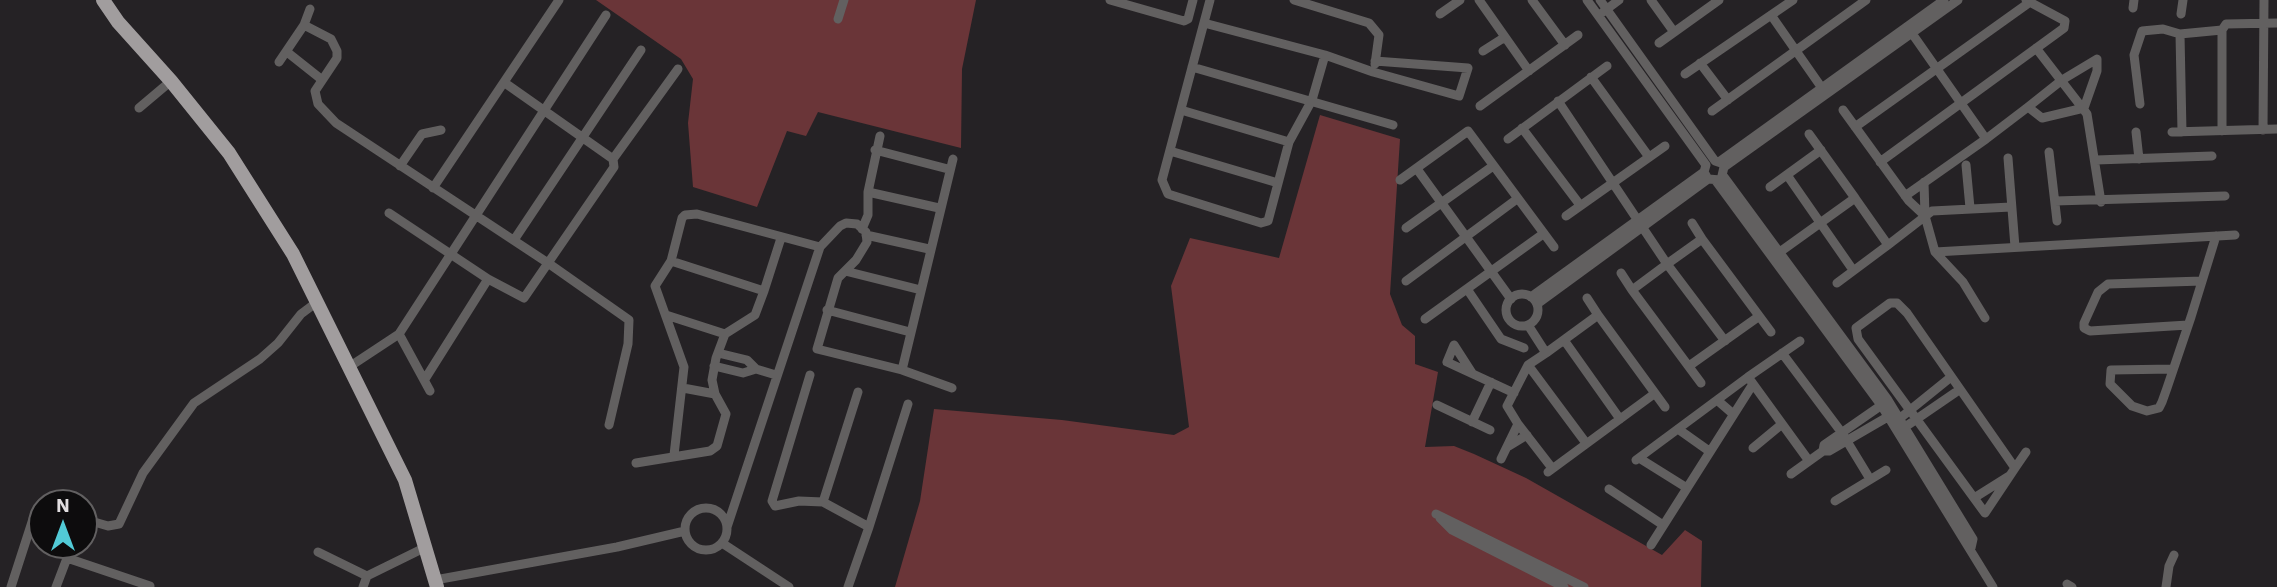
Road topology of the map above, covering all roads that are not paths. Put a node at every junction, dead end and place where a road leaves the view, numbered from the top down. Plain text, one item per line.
1 (103, 0) edge
2 (559, 0) edge
3 (844, 0) edge
4 (1110, 0) edge
5 (1193, 0) edge
6 (1210, 0) edge
7 (1294, 0) edge
8 (1460, 0) edge
9 (1479, 0) edge
10 (1532, 0) edge
11 (1587, 0) edge
12 (1600, 0) edge
13 (1619, 0) edge
14 (1651, 0) edge
15 (1719, 0) edge
16 (1793, 0) edge
17 (1944, 0) edge
18 (1958, 0) edge
19 (2183, 0) edge
20 (2264, 0) edge
21 (1864, 1) edge
22 (2028, 1) edge
23 (1706, 4) edge
24 (310, 9) dead end
25 (1602, 12) junction
26 (1440, 14) dead end
27 (2181, 14) dead end
28 (606, 15) dead end
29 (1771, 15) junction
30 (838, 19) dead end
31 (1204, 23) junction
32 (2264, 23) junction
33 (2277, 23) edge
34 (304, 26) junction
35 (2222, 30) junction
36 (1910, 31) junction
37 (1674, 32) junction
38 (2180, 34) junction
39 (1578, 35) dead end
40 (1505, 37) junction
41 (1659, 43) dead end
42 (1565, 45) junction
43 (2036, 48) junction
44 (640, 50) dead end
45 (1797, 50) junction
46 (1483, 51) dead end
47 (288, 52) junction
48 (1325, 55) junction
49 (1375, 61) junction
50 (279, 62) dead end
51 (1700, 63) junction
52 (1608, 66) dead end
53 (1192, 67) junction
54 (678, 69) dead end
55 (1935, 69) junction
56 (1529, 71) junction
57 (1373, 72) junction
58 (1685, 74) dead end
59 (1591, 78) junction
60 (321, 79) junction
61 (2062, 80) junction
62 (171, 82) junction
63 (505, 83) junction
64 (1823, 90) junction
65 (1312, 100) junction
66 (1728, 100) junction
67 (1558, 101) junction
68 (1959, 104) junction
69 (2140, 104) dead end
70 (1480, 106) dead end
71 (2028, 107) junction
72 (139, 108) dead end
73 (2084, 108) junction
74 (1181, 110) junction
75 (1843, 110) dead end
76 (1712, 111) dead end
77 (544, 112) junction
78 (1393, 125) dead end
79 (1855, 127) junction
80 (1522, 128) junction
81 (441, 130) dead end
82 (2263, 130) junction
83 (2277, 130) edge
84 (2136, 131) dead end
85 (2222, 131) junction
86 (1809, 134) dead end
87 (880, 136) dead end
88 (584, 137) junction
89 (1508, 139) dead end
90 (1986, 139) junction
91 (1289, 142) junction
92 (1665, 146) dead end
93 (875, 150) junction
94 (1821, 150) junction
95 (1170, 151) junction
96 (2049, 152) dead end
97 (2211, 156) dead end
98 (1649, 157) junction
99 (2008, 158) dead end
100 (614, 159) junction
101 (953, 159) dead end
102 (2140, 159) junction
103 (2096, 160) junction
104 (1880, 162) junction
105 (1966, 165) dead end
106 (400, 166) junction
107 (1493, 166) junction
108 (948, 169) junction
109 (1417, 169) junction
110 (1714, 170) junction
111 (1787, 175) junction
112 (1400, 180) dead end
113 (1614, 181) junction
114 (1924, 182) junction
115 (1278, 183) junction
116 (1770, 187) dead end
117 (433, 188) junction
118 (868, 192) junction
119 (1905, 196) junction
120 (2225, 196) dead end
121 (1855, 198) junction
122 (1517, 199) junction
123 (2055, 201) junction
124 (2101, 202) junction
125 (1442, 203) junction
126 (1580, 205) junction
127 (2011, 207) junction
128 (939, 208) junction
129 (1970, 208) junction
130 (389, 213) dead end
131 (1566, 216) dead end
132 (1925, 216) junction
133 (475, 217) junction
134 (2057, 221) dead end
135 (1640, 222) junction
136 (1692, 223) dead end
137 (1820, 224) junction
138 (1406, 228) dead end
139 (864, 232) junction
140 (1543, 234) junction
141 (2235, 235) dead end
142 (1466, 236) junction
143 (2216, 236) junction
144 (781, 238) junction
145 (1702, 239) junction
146 (514, 240) junction
147 (1888, 245) junction
148 (820, 247) junction
149 (1554, 247) dead end
150 (2015, 247) junction
151 (929, 249) junction
152 (1936, 252) junction
153 (451, 254) junction
154 (1776, 254) junction
155 (671, 261) junction
156 (548, 263) junction
157 (1667, 264) junction
158 (1853, 270) junction
159 (845, 271) junction
160 (1491, 272) junction
161 (1621, 273) dead end
162 (488, 279) junction
163 (1406, 281) dead end
164 (2202, 281) junction
165 (1837, 283) dead end
166 (1467, 289) junction
167 (921, 290) junction
168 (1632, 290) junction
169 (764, 291) junction
170 (1587, 298) dead end
171 (1511, 299) junction
172 (1534, 300) junction
173 (317, 302) junction
174 (827, 310) junction
175 (666, 315) junction
176 (1598, 315) junction
177 (1758, 317) junction
178 (1985, 318) dead end
179 (1425, 319) dead end
180 (1528, 325) junction
181 (2188, 325) junction
182 (910, 331) junction
183 (1771, 332) dead end
184 (400, 334) junction
185 (725, 334) junction
186 (1564, 340) junction
187 (1725, 341) junction
188 (1800, 341) dead end
189 (1524, 348) dead end
190 (718, 353) junction
191 (1546, 353) junction
192 (1783, 354) junction
193 (1528, 365) junction
194 (714, 366) junction
195 (1689, 366) junction
196 (349, 367) junction
197 (756, 369) junction
198 (2174, 369) junction
199 (901, 370) junction
200 (1472, 373) dead end
201 (810, 374) dead end
202 (776, 375) junction
203 (1951, 377) junction
204 (425, 379) junction
205 (1751, 380) junction
206 (1491, 382) junction
207 (1701, 383) dead end
208 (683, 388) junction
209 (952, 388) dead end
210 (1959, 390) junction
211 (430, 391) dead end
212 (858, 392) dead end
213 (1514, 393) junction
214 (715, 394) junction
215 (1654, 394) junction
216 (1717, 400) junction
217 (1884, 403) junction
218 (908, 404) dead end
219 (1437, 405) dead end
220 (1665, 407) dead end
221 (1910, 410) junction
222 (1732, 413) junction
223 (1897, 418) junction
224 (1620, 419) junction
225 (1916, 419) junction
226 (1472, 422) junction
227 (1518, 424) junction
228 (1782, 424) junction
229 (609, 425) dead end
230 (1678, 429) junction
231 (1490, 430) dead end
232 (1527, 435) junction
233 (1844, 437) junction
234 (1586, 443) junction
235 (1509, 446) junction
236 (1753, 448) dead end
237 (1709, 450) junction
238 (2026, 452) dead end
239 (674, 455) junction
240 (1501, 459) dead end
241 (1809, 461) junction
242 (636, 463) dead end
243 (1886, 470) dead end
244 (2012, 472) junction
245 (1791, 474) dead end
246 (1870, 479) junction
247 (1687, 488) junction
248 (1609, 489) dead end
249 (1974, 498) junction
250 (1835, 501) dead end
251 (823, 502) junction
252 (98, 523) edge
253 (1663, 525) junction
254 (727, 527) junction
255 (869, 527) junction
256 (685, 531) junction
257 (28, 534) edge
258 (722, 543) junction
259 (1651, 545) dead end
260 (426, 547) junction
261 (1971, 548) junction
262 (318, 552) dead end
263 (2174, 555) dead end
264 (67, 559) edge
265 (70, 559) edge
266 (367, 576) junction
267 (436, 584) edge
268 (150, 586) edge
269 (11, 587) edge
270 (57, 587) edge
271 (363, 587) edge
272 (789, 587) edge
273 (848, 587) edge
274 (1564, 587) edge
275 (1584, 587) edge
276 (1993, 587) edge
277 (2166, 587) edge

1 - 62 main road
2 - 63 street
3 - 30 street
4 - 5 street
6 - 31 street
7 - 49 street
8 - 26 street
9 - 40 street
10 - 42 street
11 - 25 street
12 - 25 street
13 - 25 street
14 - 37 street
15 - 23 street
16 - 29 street
17 - 36 street
18 - 36 street
19 - 27 street
20 - 32 street
21 - 45 street
22 - 43 street
22 - 55 street
23 - 37 street
24 - 34 street
25 - 110 street
28 - 77 street
29 - 45 street
29 - 51 street
31 - 48 street
31 - 53 street
32 - 33 street
32 - 35 street
32 - 82 street
34 - 47 street
34 - 60 street
35 - 38 street
35 - 85 street
36 - 55 street
36 - 64 street
37 - 41 street
38 - 69 street
38 - 85 street
39 - 42 street
40 - 46 street
40 - 56 street
42 - 56 street
43 - 61 street
43 - 68 street
44 - 88 street
45 - 64 street
45 - 66 street
47 - 50 street
47 - 60 street
48 - 57 street
48 - 65 street
49 - 57 street
49 - 57 street
51 - 58 street
51 - 66 street
52 - 59 street
53 - 65 street
53 - 74 street
54 - 100 street
55 - 68 street
55 - 79 street
56 - 70 street
59 - 67 street
59 - 98 street
60 - 106 street
61 - 71 street
61 - 73 street
61 - 73 street
62 - 72 street
62 - 173 main road
63 - 77 street
63 - 117 street
64 - 110 street
65 - 78 street
65 - 91 street
66 - 76 street
67 - 80 street
67 - 113 street
68 - 90 street
68 - 104 street
71 - 73 street
71 - 90 street
73 - 103 street
74 - 91 street
74 - 95 street
75 - 79 street
77 - 88 street
77 - 133 street
79 - 104 street
80 - 89 street
80 - 126 street
81 - 106 street
82 - 83 street
82 - 85 street
84 - 102 street
86 - 94 street
87 - 93 street
88 - 100 street
88 - 146 street
90 - 114 street
91 - 115 street
92 - 98 street
93 - 108 street
93 - 118 street
94 - 111 street
94 - 121 street
95 - 115 street
95 - 115 street
96 - 123 street
97 - 102 street
98 - 113 street
99 - 127 street
100 - 156 street
101 - 108 street
102 - 103 street
103 - 124 street
104 - 119 street
105 - 129 street
106 - 117 street
107 - 109 street
107 - 122 street
107 - 125 street
108 - 128 street
109 - 112 street
109 - 125 street
110 - 135 street
110 - 154 street
111 - 116 street
111 - 137 street
113 - 126 street
113 - 135 street
114 - 119 street
114 - 132 street
117 - 133 street
118 - 128 street
118 - 139 street
119 - 132 street
120 - 124 street
121 - 137 street
121 - 147 street
122 - 140 street
122 - 142 street
123 - 124 street
123 - 134 street
125 - 138 street
125 - 142 street
126 - 131 street
127 - 129 street
127 - 150 street
128 - 151 street
129 - 132 street
130 - 153 street
132 - 147 street
132 - 152 street
133 - 146 street
133 - 153 street
135 - 157 street
135 - 172 street
136 - 145 street
137 - 154 street
137 - 158 street
139 - 148 street
139 - 151 street
139 - 159 street
140 - 149 street
140 - 160 street
141 - 143 street
142 - 160 street
142 - 163 street
143 - 150 street
143 - 164 street
144 - 148 street
144 - 155 street
144 - 169 street
145 - 157 street
145 - 177 street
146 - 156 street
147 - 158 street
148 - 202 street
150 - 152 street
151 - 167 street
152 - 178 street
153 - 162 street
153 - 184 street
154 - 217 street
155 - 169 street
155 - 175 street
156 - 162 street
156 - 229 street
157 - 168 street
157 - 187 street
158 - 165 street
159 - 167 street
159 - 174 street
160 - 166 street
160 - 171 street
161 - 168 street
162 - 204 street
164 - 181 street
164 - 181 street
166 - 179 street
166 - 189 street
167 - 182 street
168 - 195 street
169 - 185 street
170 - 176 street
171 - 172 street
171 - 180 street
172 - 180 street
173 - 196 main road
173 - 252 street
174 - 182 street
174 - 199 street
175 - 185 street
175 - 208 street
176 - 186 street
176 - 215 street
177 - 183 street
177 - 187 street
180 - 191 street
181 - 198 street
182 - 199 street
184 - 196 street
184 - 204 street
185 - 190 street
186 - 191 street
186 - 224 street
187 - 195 street
188 - 192 street
190 - 194 street
190 - 197 street
191 - 193 street
192 - 205 street
192 - 233 street
193 - 213 street
193 - 234 street
194 - 197 street
194 - 214 street
195 - 207 street
196 - 260 main road
197 - 202 street
198 - 198 street
199 - 209 street
200 - 206 street
201 - 251 street
202 - 254 street
203 - 210 street
203 - 221 street
203 - 221 street
204 - 211 street
205 - 216 street
205 - 222 street
205 - 228 street
206 - 213 street
206 - 226 street
208 - 214 street
208 - 239 street
210 - 225 street
210 - 244 street
212 - 251 street
213 - 227 street
214 - 239 street
215 - 220 street
215 - 224 street
216 - 222 street
216 - 230 street
217 - 223 street
217 - 233 street
218 - 255 street
219 - 226 street
221 - 223 street
221 - 225 street
222 - 237 street
223 - 225 street
223 - 233 street
223 - 261 street
223 - 261 street
224 - 234 street
225 - 249 street
226 - 231 street
227 - 232 street
227 - 235 street
228 - 236 street
228 - 241 street
230 - 237 street
230 - 247 street
232 - 234 street
232 - 235 street
233 - 241 street
233 - 246 street
235 - 240 street
237 - 247 street
238 - 244 street
239 - 242 street
241 - 245 street
243 - 246 street
244 - 249 street
244 - 249 street
246 - 250 street
247 - 253 street
248 - 253 street
251 - 255 street
253 - 259 street
254 - 256 street
254 - 258 street
255 - 273 street
256 - 258 street
256 - 267 street
257 - 269 street
258 - 272 street
260 - 266 street
260 - 267 main road
261 - 276 street
262 - 266 street
263 - 277 street
264 - 270 street
265 - 268 street
266 - 271 street
274 - 275 street

